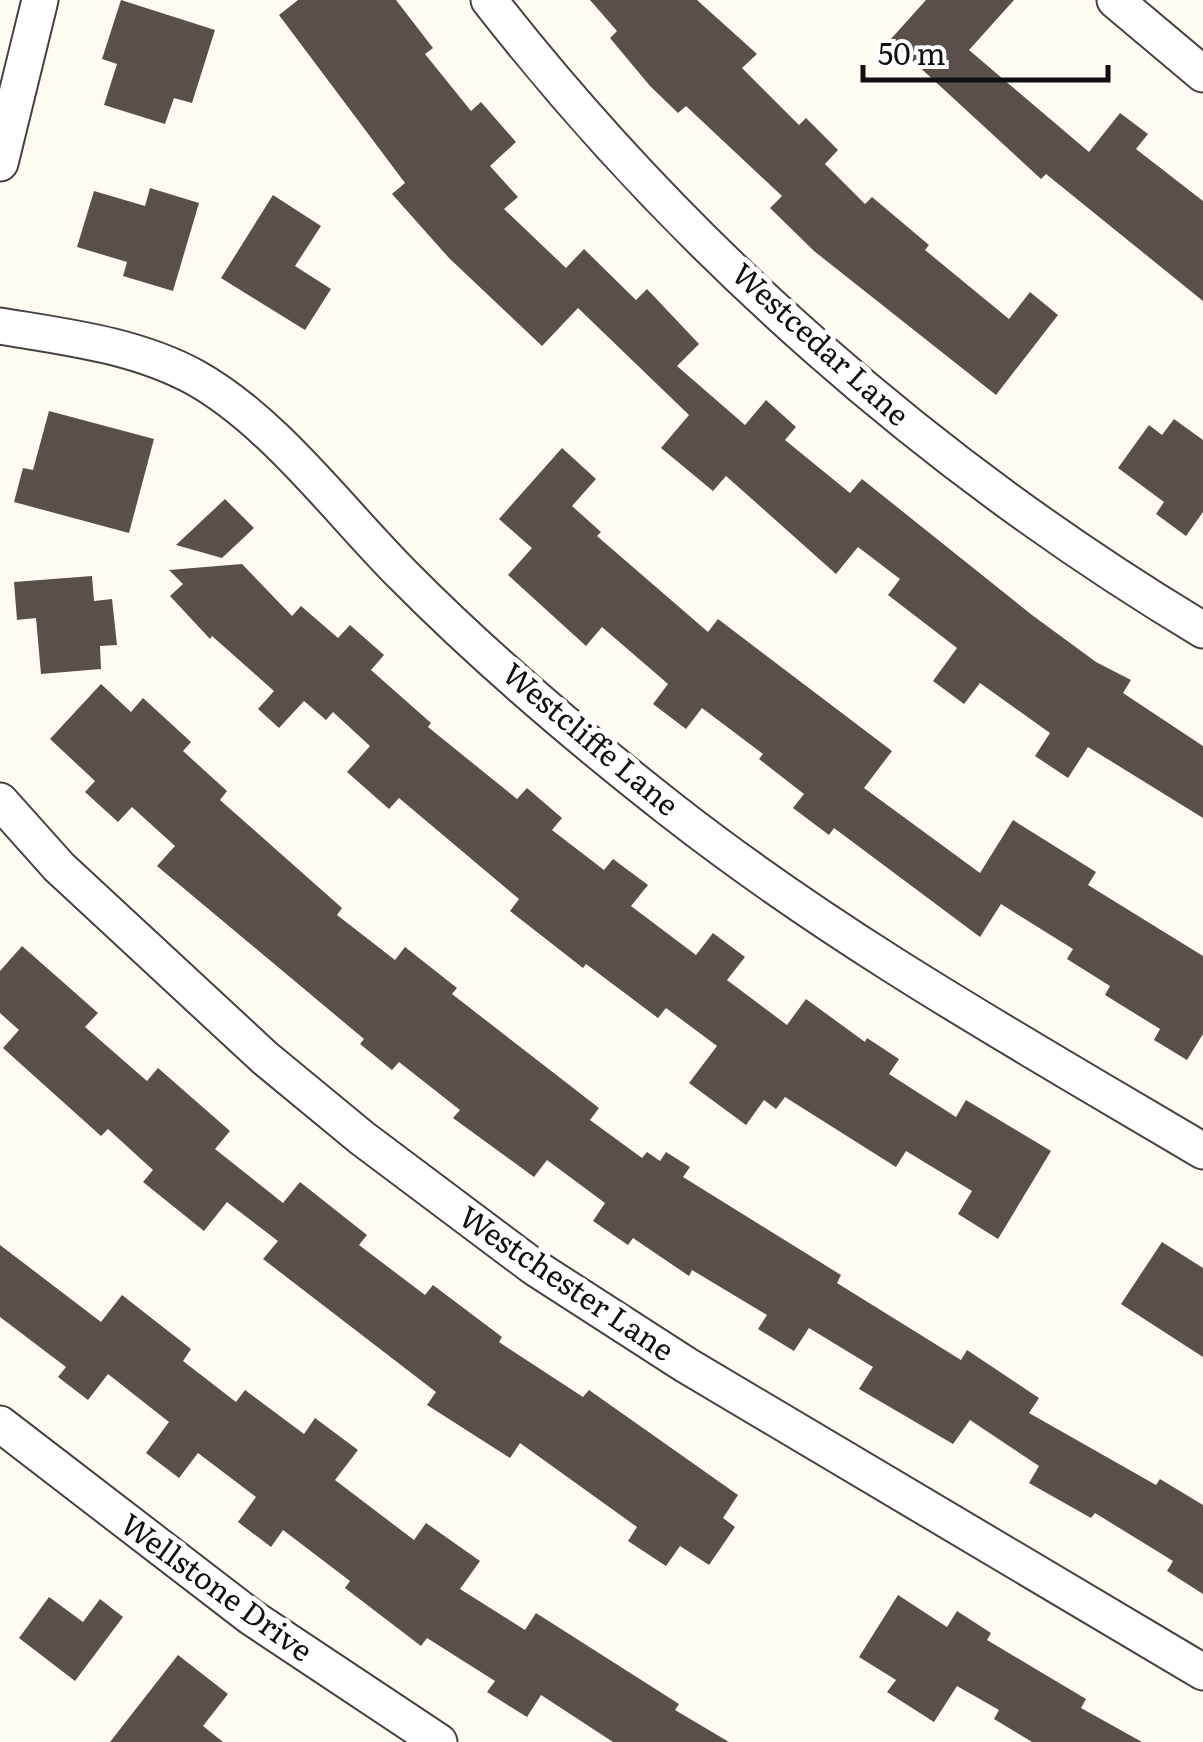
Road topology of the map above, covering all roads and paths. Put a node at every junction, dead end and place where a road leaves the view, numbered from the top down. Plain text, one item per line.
1 (40, 0) edge
2 (489, 0) edge
3 (1115, 0) edge
4 (1203, 74) edge
5 (0, 163) edge
6 (0, 326) edge
7 (1203, 630) edge
8 (0, 801) edge
9 (1203, 1151) edge
10 (0, 1424) edge
11 (1203, 1672) edge
12 (438, 1742) edge

1 - 5 street
2 - 7 street, Westcedar Lane
3 - 4 street
6 - 9 street, Westcliffe Lane
8 - 11 street, Westchester Lane
10 - 12 street, Wellstone Drive

